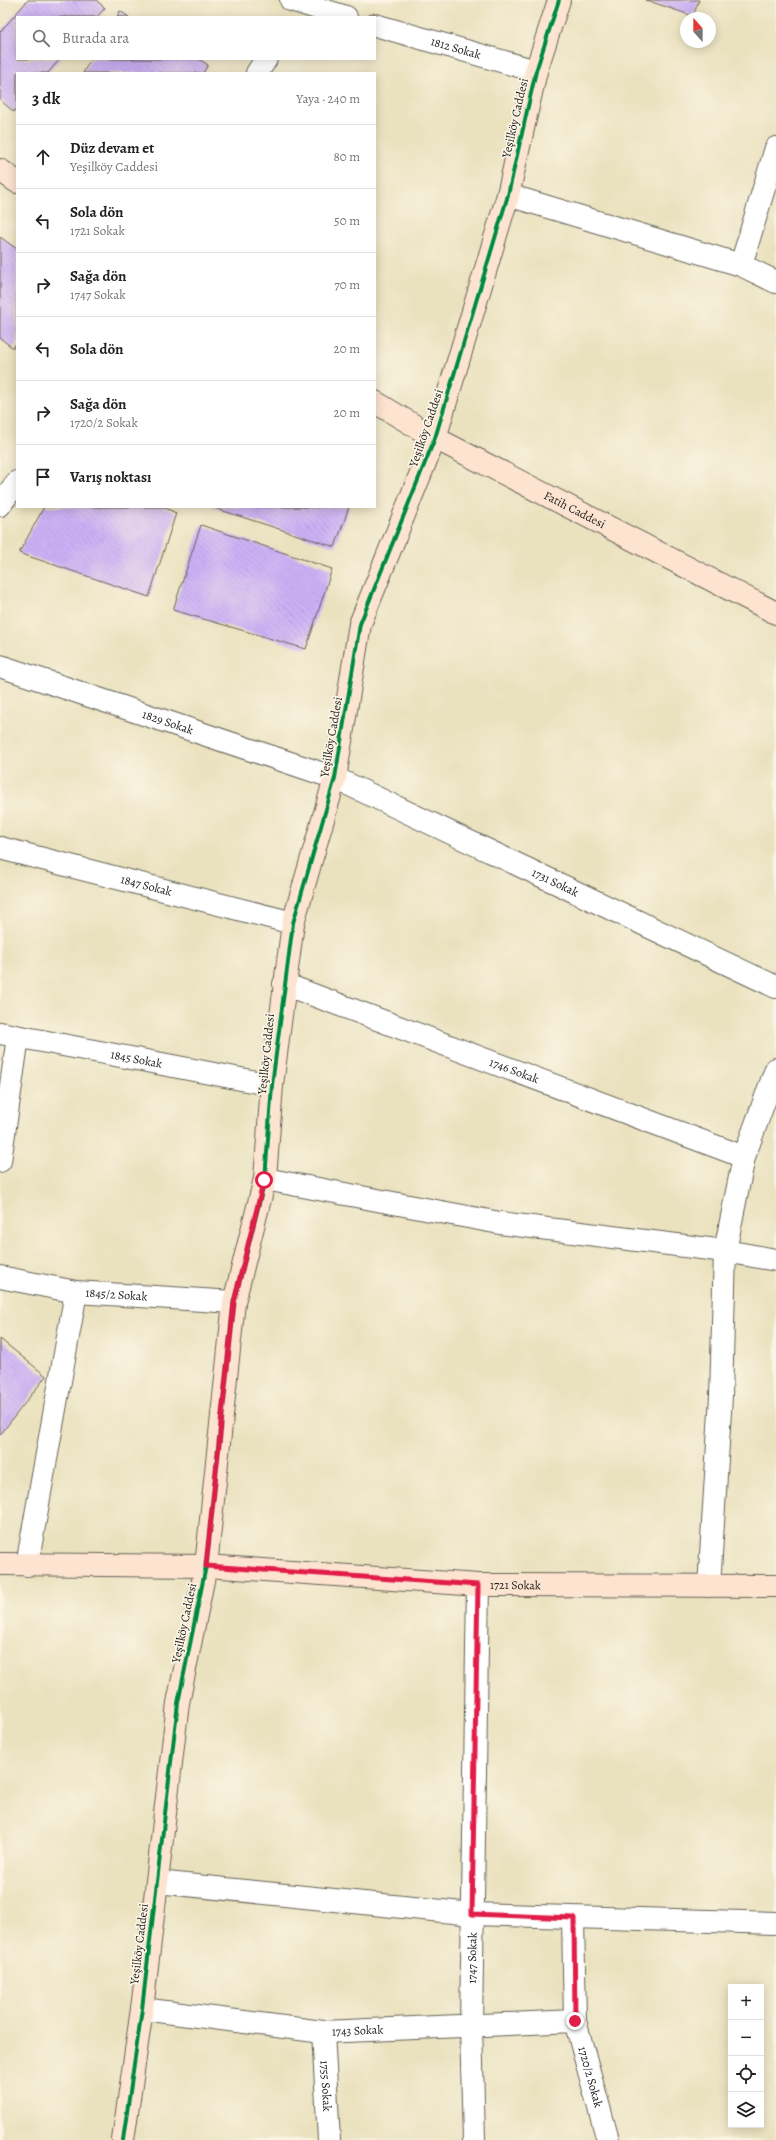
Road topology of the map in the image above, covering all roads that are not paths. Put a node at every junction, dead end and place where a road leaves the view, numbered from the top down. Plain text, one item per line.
1 (559, 0) edge
2 (296, 5) edge
3 (342, 16) edge
4 (376, 25) edge
5 (265, 60) edge
6 (536, 71) junction
7 (258, 72) edge
8 (776, 148) edge
9 (0, 170) edge
10 (16, 181) edge
11 (508, 195) junction
12 (740, 265) junction
13 (776, 282) edge
14 (376, 403) edge
15 (435, 438) junction
16 (16, 483) edge
17 (0, 505) edge
18 (776, 613) edge
19 (0, 666) edge
20 (335, 778) junction
21 (0, 848) edge
22 (293, 923) junction
23 (284, 984) junction
24 (776, 987) edge
25 (9, 1035) edge
26 (776, 1069) edge
27 (272, 1085) junction
28 (744, 1157) junction
29 (0, 1161) edge
30 (264, 1180) junction
31 (725, 1251) junction
32 (776, 1260) edge
33 (0, 1277) edge
34 (76, 1292) junction
35 (234, 1302) junction
36 (0, 1564) edge
37 (27, 1565) junction
38 (206, 1566) junction
39 (478, 1585) junction
40 (709, 1586) junction
41 (776, 1586) edge
42 (157, 1882) junction
43 (472, 1914) junction
44 (574, 1918) junction
45 (776, 1923) edge
46 (142, 2009) junction
47 (575, 2021) junction
48 (471, 2025) junction
49 (323, 2032) junction
50 (123, 2140) edge
51 (329, 2140) edge
52 (474, 2140) edge
53 (608, 2140) edge

1 - 6 street, Yeşilköy Caddesi
2 - 3 street
4 - 6 street, 1812 Sokak
5 - 7 street
6 - 11 street, Yeşilköy Caddesi
8 - 12 street
9 - 10 street
11 - 12 street
11 - 15 street, Yeşilköy Caddesi
12 - 13 street
14 - 15 street, Fatih Caddesi
15 - 18 street, Fatih Caddesi
15 - 20 street, Yeşilköy Caddesi
16 - 17 street
19 - 20 street, 1829 Sokak
20 - 22 street, Yeşilköy Caddesi
20 - 24 street, 1731 Sokak
21 - 22 street, 1847 Sokak
22 - 23 street, Yeşilköy Caddesi
23 - 27 street, Yeşilköy Caddesi
23 - 28 street, 1746 Sokak
25 - 27 street, 1845 Sokak
25 - 29 street
26 - 28 street
27 - 30 street, Yeşilköy Caddesi
28 - 31 street
30 - 31 street
30 - 35 street, Yeşilköy Caddesi
31 - 32 street
31 - 40 street
33 - 34 street, 1845/2 Sokak
34 - 35 street, 1845/2 Sokak
34 - 37 street
35 - 38 street, Yeşilköy Caddesi
36 - 37 street, 1721 Sokak
37 - 38 street, 1721 Sokak
38 - 39 street, 1721 Sokak
38 - 42 street, Yeşilköy Caddesi
39 - 40 street, 1721 Sokak
39 - 43 street, 1747 Sokak
40 - 41 street, 1721 Sokak
42 - 43 street
42 - 46 street, Yeşilköy Caddesi
43 - 44 street
43 - 48 street, 1747 Sokak
44 - 45 street
44 - 47 street, 1720/2 Sokak
46 - 49 street, 1743 Sokak
46 - 50 street, Yeşilköy Caddesi
47 - 48 street, 1743 Sokak
47 - 53 street, 1720/2 Sokak
48 - 49 street, 1743 Sokak
48 - 52 street, 1747 Sokak
49 - 51 street, 1755 Sokak

